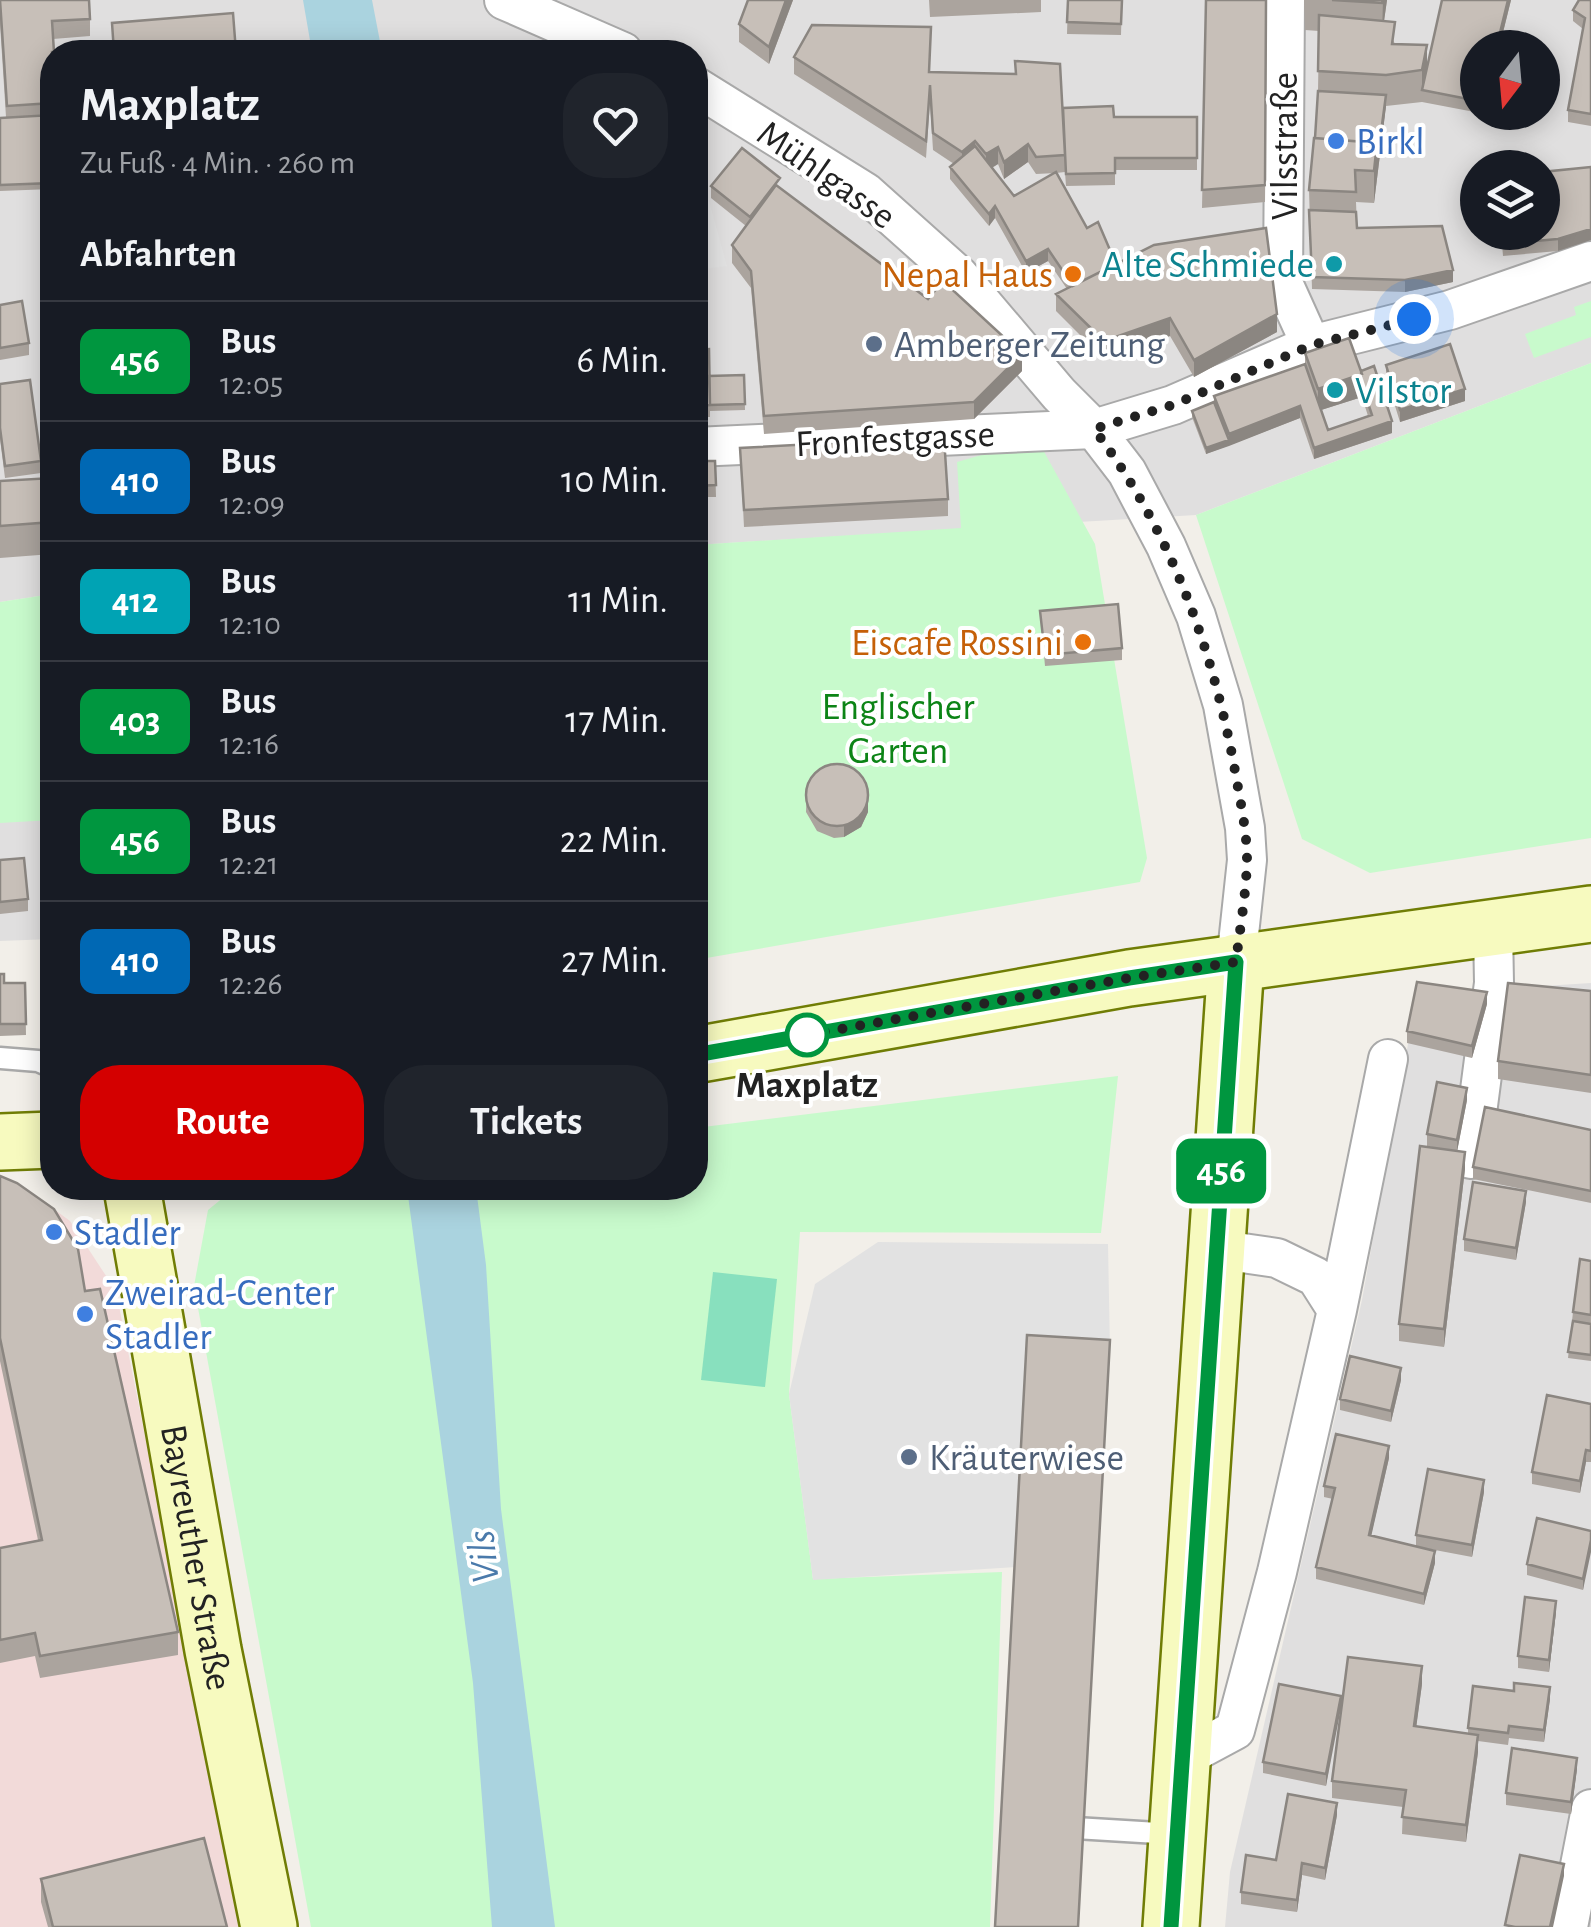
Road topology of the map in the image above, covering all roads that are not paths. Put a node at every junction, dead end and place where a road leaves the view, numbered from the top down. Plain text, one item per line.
1 (504, 0) edge
2 (1285, 0) edge
3 (596, 40) edge
4 (708, 94) edge
5 (1591, 261) edge
6 (1312, 345) junction
7 (1094, 429) junction
8 (708, 446) edge
9 (1591, 914) edge
10 (1493, 929) junction
11 (1236, 962) junction
12 (708, 1053) edge
13 (0, 1058) edge
14 (1388, 1058) dead end
15 (40, 1062) edge
16 (40, 1140) edge
17 (0, 1142) edge
18 (1471, 1158) edge
19 (134, 1200) edge
20 (1214, 1250) junction
21 (1337, 1310) junction
22 (1181, 1759) junction
23 (1591, 1809) edge
24 (1034, 1825) edge
25 (1176, 1834) junction
26 (269, 1927) edge
27 (1170, 1927) edge
28 (1568, 1927) edge

1 - 3 street
2 - 6 street, Vilsstraße
4 - 7 street, Mühlgasse
5 - 6 street, Fronfestgasse
6 - 7 street, Fronfestgasse
7 - 8 street, Fronfestgasse
7 - 11 street, Mühlgasse
9 - 10 main road
10 - 11 main road
10 - 18 street
11 - 12 main road
11 - 20 main road
13 - 15 lane
14 - 21 street
16 - 17 main road
19 - 26 main road, Bayreuther Straße
20 - 21 street
20 - 22 main road
21 - 22 street
22 - 25 main road
23 - 28 street
24 - 25 lane
25 - 27 main road

